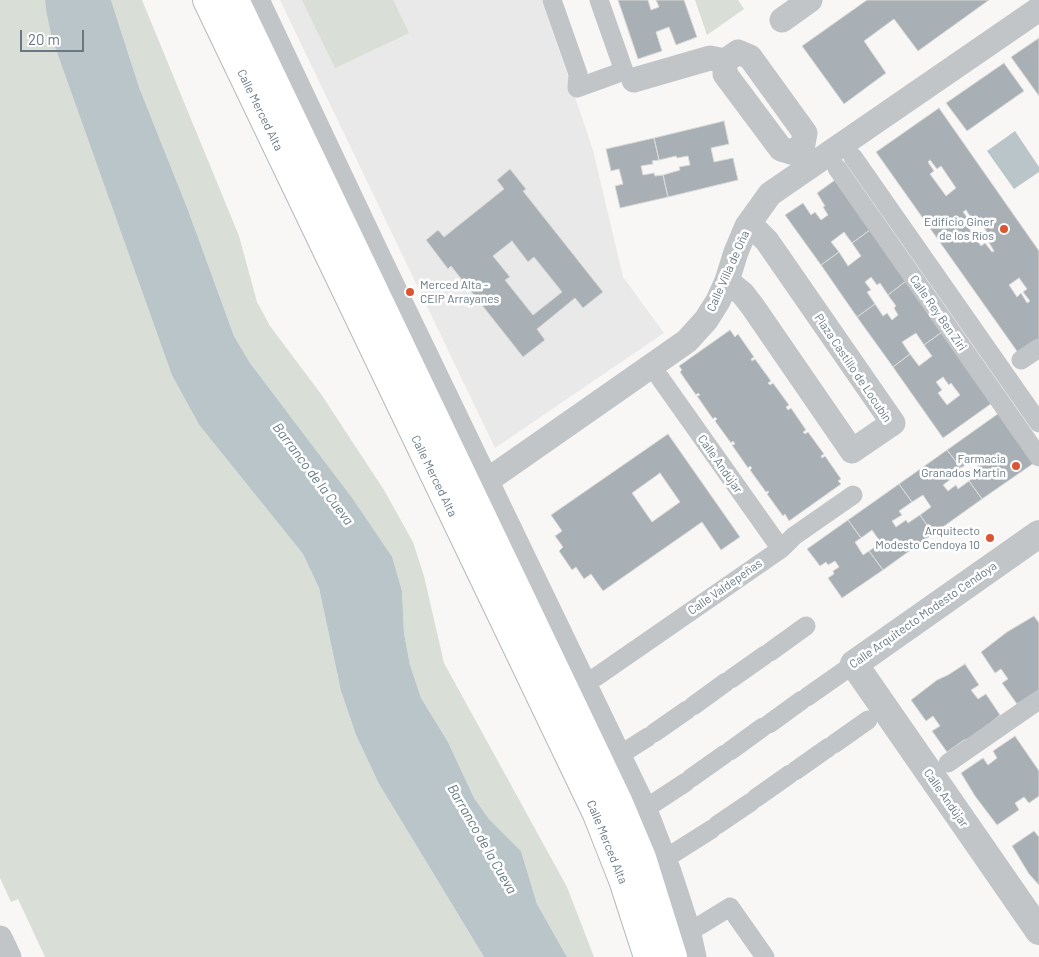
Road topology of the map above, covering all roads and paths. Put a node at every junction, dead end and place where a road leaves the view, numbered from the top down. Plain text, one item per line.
1 (207, 0) edge
2 (235, 0) edge
3 (257, 0) edge
4 (552, 0) edge
5 (599, 0) edge
6 (810, 0) edge
7 (1039, 9) edge
8 (782, 20) dead end
9 (634, 80) dead end
10 (853, 157) dead end
11 (804, 158) junction
12 (837, 168) dead end
13 (748, 226) junction
14 (727, 281) junction
15 (1039, 348) edge
16 (1021, 360) dead end
17 (660, 378) dead end
18 (1039, 423) edge
19 (1039, 457) edge
20 (488, 480) junction
21 (853, 494) dead end
22 (1039, 534) edge
23 (780, 549) junction
24 (806, 626) dead end
25 (854, 664) junction
26 (596, 677) dead end
27 (1039, 700) edge
28 (868, 720) dead end
29 (629, 749) dead end
30 (948, 763) dead end
31 (654, 803) dead end
32 (674, 853) dead end
33 (699, 926) dead end
34 (1039, 931) edge
35 (0, 938) edge
36 (9, 957) edge
37 (648, 957) edge
38 (673, 957) edge
39 (694, 957) edge
40 (765, 957) edge

1 - 37 main road, Calle Merced Alta
2 - 38 main road, Calle Merced Alta
3 - 20 street
4 - 5 street
6 - 8 street
7 - 11 street, Calle Villa de Oña
9 - 11 street
10 - 18 street, Calle Rey Ben Ziri
11 - 13 street, Calle Villa de Oña
12 - 19 street, Calle Rey Ben Ziri
13 - 14 street, Calle Villa de Oña
13 - 14 street, Plaza Castillo de Locubín
14 - 20 street, Calle Villa de Oña
15 - 16 street
17 - 23 street, Calle Andújar
20 - 39 street
21 - 23 street, Calle Valdepeñas
22 - 25 street, Calle Arquitecto Modesto Cendoya
23 - 26 street, Calle Valdepeñas
24 - 29 street
25 - 31 street, Calle Arquitecto Modesto Cendoya
25 - 34 street, Calle Andújar
27 - 30 street
28 - 32 street
33 - 40 street
35 - 36 street

